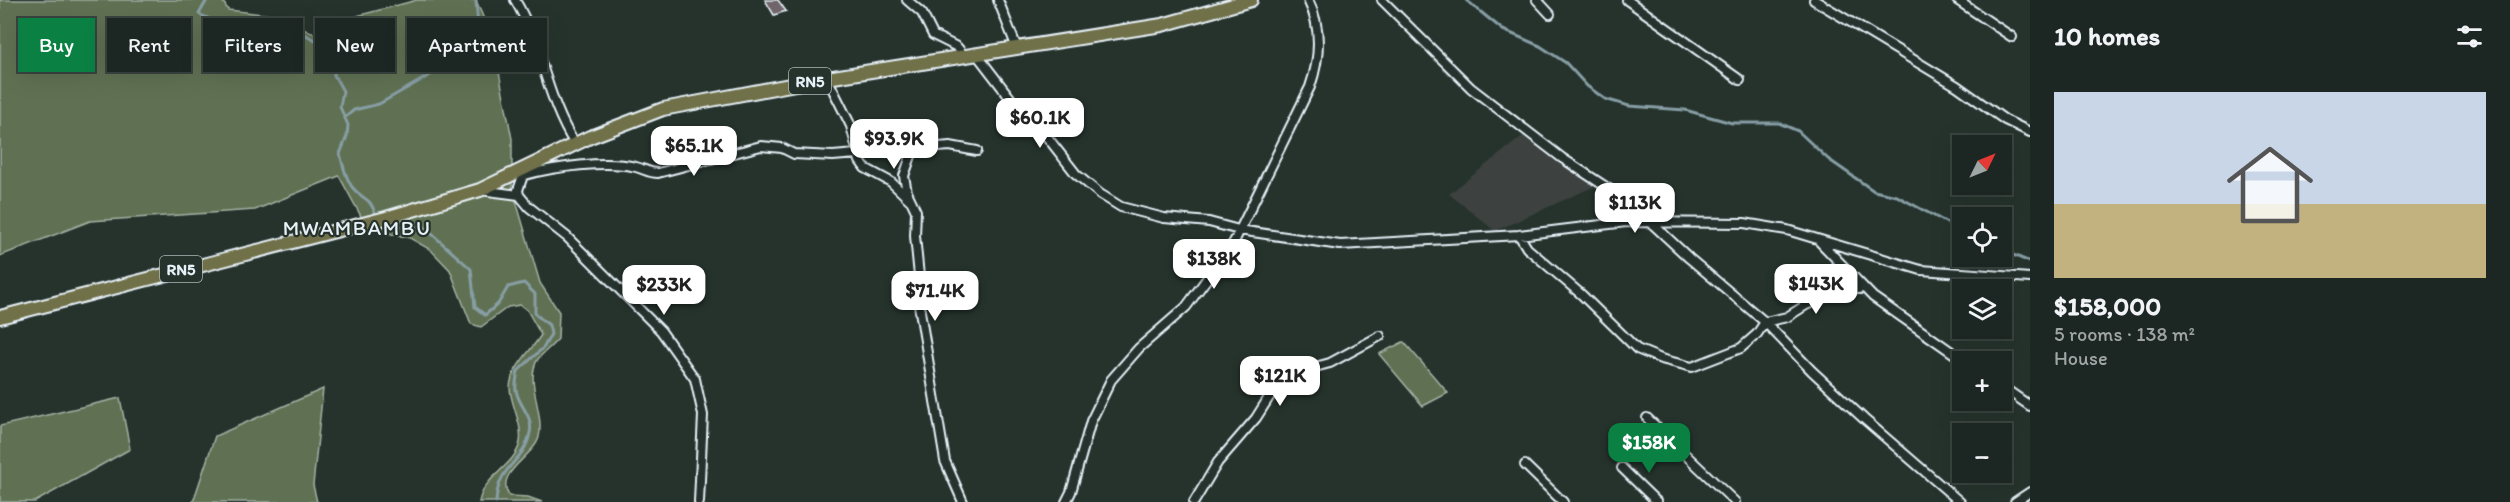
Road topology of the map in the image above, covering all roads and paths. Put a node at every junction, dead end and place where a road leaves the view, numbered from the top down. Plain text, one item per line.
1 (515, 0) edge
2 (907, 0) edge
3 (998, 0) edge
4 (1251, 0) edge
5 (1308, 0) edge
6 (1382, 0) edge
7 (1537, 0) edge
8 (1627, 0) edge
9 (1814, 0) edge
10 (1957, 0) edge
11 (1550, 14) dead end
12 (2013, 37) dead end
13 (1017, 48) junction
14 (978, 56) junction
15 (966, 58) junction
16 (827, 78) junction
17 (1740, 80) dead end
18 (2030, 132) edge
19 (575, 144) junction
20 (910, 150) junction
21 (977, 151) dead end
22 (561, 152) junction
23 (860, 153) junction
24 (564, 168) junction
25 (525, 172) junction
26 (480, 190) junction
27 (519, 195) junction
28 (910, 200) junction
29 (1650, 221) junction
30 (1239, 230) junction
31 (1519, 235) junction
32 (1819, 241) junction
33 (2030, 278) edge
34 (1862, 288) junction
35 (0, 317) edge
36 (1765, 322) junction
37 (1380, 336) dead end
38 (1952, 353) edge
39 (2012, 394) edge
40 (2030, 406) edge
41 (1647, 418) dead end
42 (1525, 465) dead end
43 (1622, 468) dead end
44 (2030, 492) edge
45 (699, 502) edge
46 (963, 502) edge
47 (1066, 502) edge
48 (1194, 502) edge
49 (1563, 502) edge
50 (1657, 502) edge
51 (1734, 502) edge
52 (1960, 502) edge
53 (2015, 502) edge

1 - 19 street
2 - 15 street
3 - 13 street
4 - 13 highway, RN5
5 - 30 street
6 - 29 street
7 - 11 street
8 - 17 street
9 - 18 street
10 - 12 street
13 - 14 highway, RN5
14 - 15 highway, RN5
14 - 30 street
15 - 16 highway, RN5
16 - 19 highway, RN5
16 - 23 street
19 - 22 highway, RN5
20 - 21 street
20 - 23 street
20 - 28 street
22 - 24 street
22 - 25 highway, RN5
23 - 24 street
23 - 28 street
24 - 25 street
25 - 26 highway, RN5
25 - 27 street
26 - 27 street
26 - 35 highway, RN5
27 - 45 street
28 - 46 street
29 - 31 street
29 - 32 street
29 - 36 street
30 - 31 street
30 - 47 street
31 - 36 street
32 - 33 street
32 - 34 street
34 - 36 street
34 - 38 street
36 - 52 street
37 - 48 street
39 - 40 street
41 - 51 street
42 - 49 street
43 - 50 street
44 - 53 street

